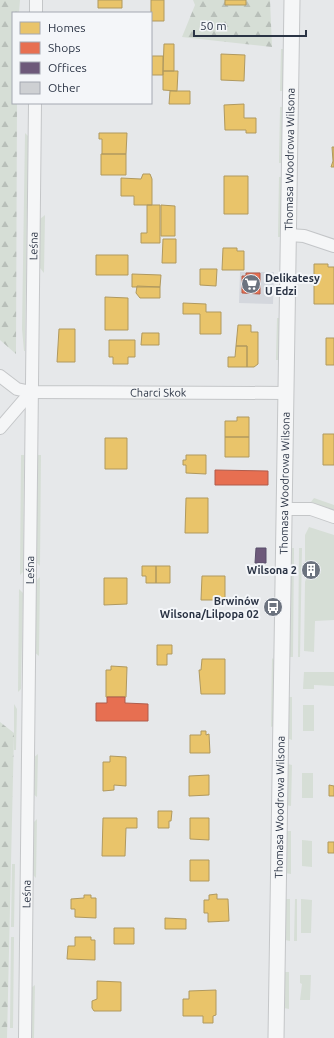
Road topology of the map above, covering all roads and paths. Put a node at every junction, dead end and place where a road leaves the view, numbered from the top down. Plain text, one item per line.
1 (36, 0) edge
2 (292, 0) edge
3 (36, 12) edge
4 (35, 104) edge
5 (289, 234) junction
6 (334, 246) edge
7 (0, 376) edge
8 (31, 392) junction
9 (286, 393) junction
10 (0, 428) edge
11 (283, 509) junction
12 (334, 517) edge
13 (25, 1038) edge
14 (276, 1038) edge

1 - 3 street
2 - 5 street, Thomasa Woodrowa Wilsona
4 - 8 street, Leśna
5 - 6 street
5 - 9 street, Thomasa Woodrowa Wilsona
7 - 8 street, Charci Skok
8 - 9 street, Charci Skok
8 - 10 street
8 - 13 street, Leśna
9 - 11 street, Thomasa Woodrowa Wilsona
11 - 12 street
11 - 14 street, Thomasa Woodrowa Wilsona

